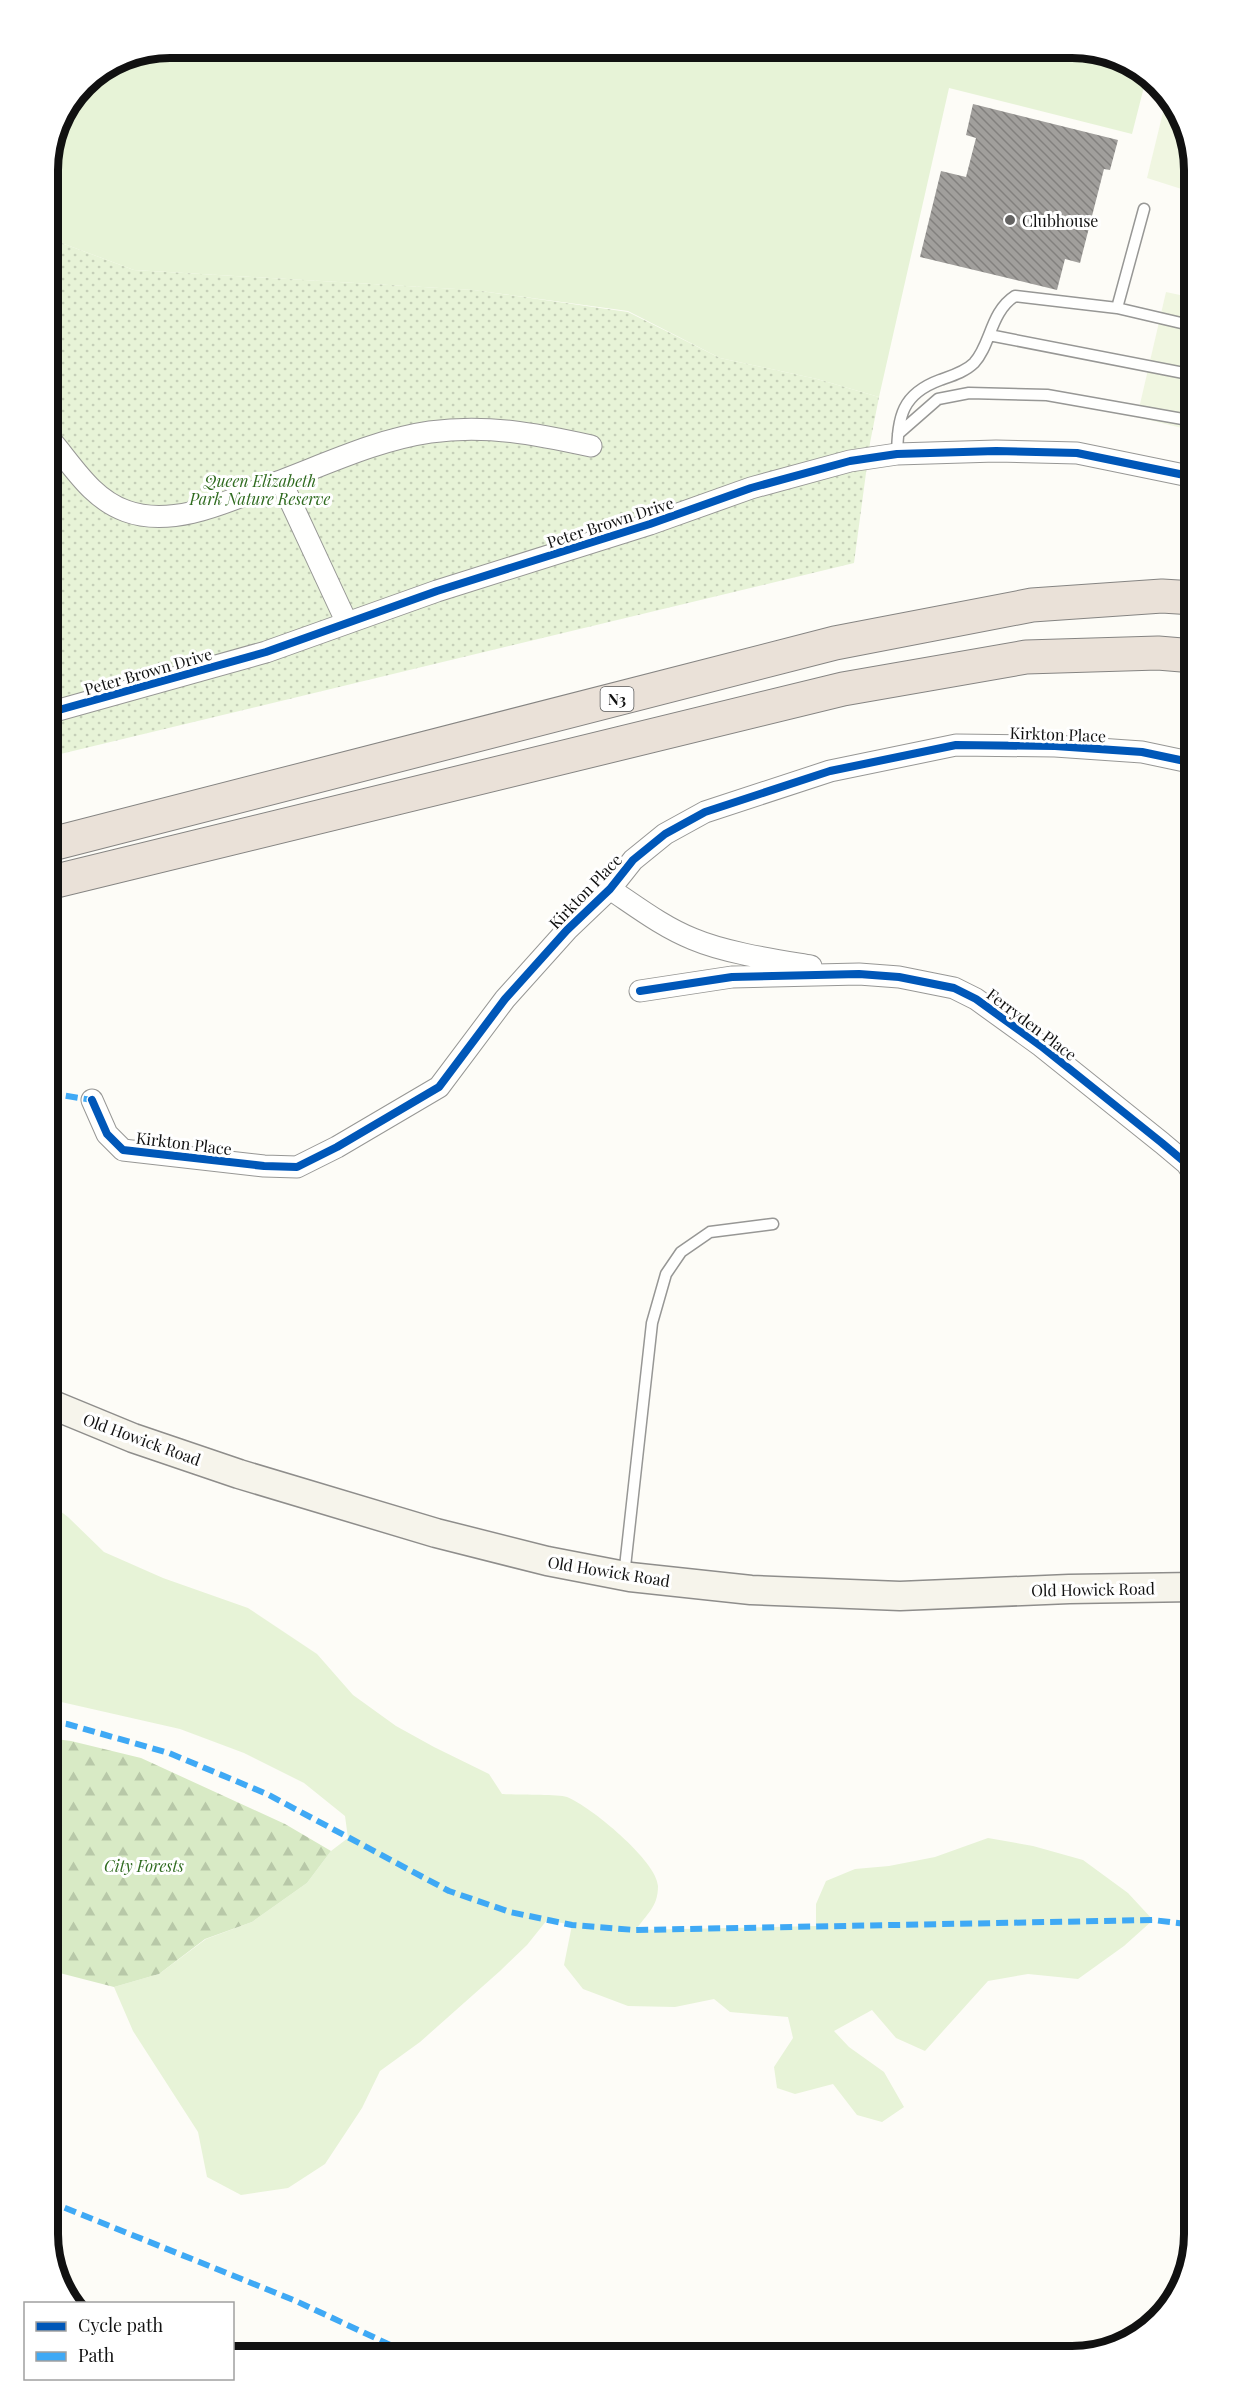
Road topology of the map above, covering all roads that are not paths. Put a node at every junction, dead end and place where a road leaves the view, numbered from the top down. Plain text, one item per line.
1 (1144, 209) dead end
2 (1117, 308) junction
3 (1184, 324) edge
4 (988, 335) junction
5 (1184, 373) edge
6 (1184, 419) edge
7 (897, 444) junction
8 (591, 446) dead end
9 (59, 451) edge
10 (1184, 475) edge
11 (281, 481) junction
12 (1184, 598) edge
13 (347, 623) junction
14 (1184, 655) edge
15 (59, 710) edge
16 (1184, 761) edge
17 (59, 842) edge
18 (59, 880) edge
19 (610, 889) junction
20 (859, 974) junction
21 (640, 991) dead end
22 (92, 1100) dead end
23 (1184, 1161) edge
24 (772, 1224) dead end
25 (58, 1407) edge
26 (624, 1576) junction
27 (1184, 1585) edge

1 - 2 lane
2 - 3 lane
2 - 4 lane
4 - 5 lane
4 - 7 lane
6 - 7 lane
7 - 10 street, Peter Brown Drive
7 - 13 street, Peter Brown Drive
8 - 11 street
9 - 11 street
11 - 13 street
12 - 17 highway, N3
13 - 15 street, Peter Brown Drive
14 - 18 highway
16 - 19 street, Kirkton Place
19 - 20 street, Ferryden Place
19 - 22 street, Kirkton Place
20 - 21 street, Ferryden Place
20 - 23 street, Ferryden Place
24 - 26 lane
25 - 26 main road, Old Howick Road
26 - 27 main road, Old Howick Road

